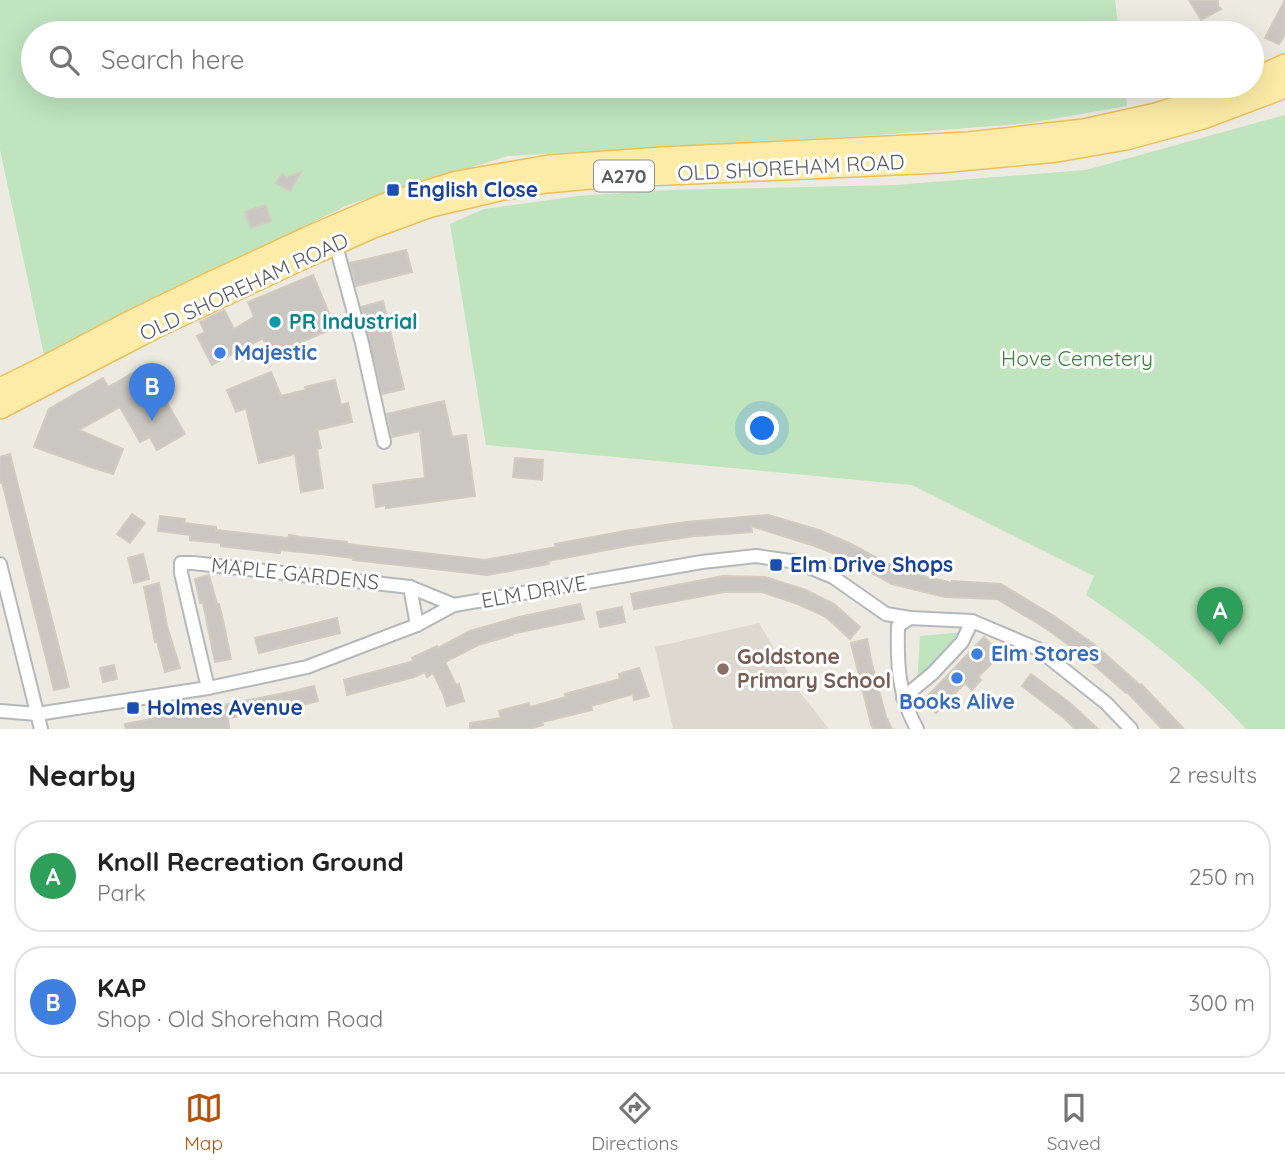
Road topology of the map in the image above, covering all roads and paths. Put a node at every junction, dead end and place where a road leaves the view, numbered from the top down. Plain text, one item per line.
1 (1285, 65) edge
2 (1264, 75) edge
3 (1285, 87) edge
4 (1264, 96) edge
5 (1206, 98) edge
6 (1258, 98) edge
7 (333, 236) junction
8 (0, 389) edge
9 (0, 408) edge
10 (384, 442) dead end
11 (0, 564) edge
12 (410, 587) junction
13 (454, 606) junction
14 (910, 618) junction
15 (972, 621) junction
16 (417, 625) junction
17 (208, 688) junction
18 (903, 698) junction
19 (0, 711) edge
20 (37, 714) junction
21 (41, 729) edge
22 (917, 729) edge
23 (1131, 729) edge

1 - 2 main road
3 - 4 main road, OLD SHOREHAM ROAD / A270
5 - 7 main road, OLD SHOREHAM ROAD / A270
6 - 7 main road, OLD SHOREHAM ROAD / A270
7 - 8 main road, OLD SHOREHAM ROAD / A270
7 - 9 main road, OLD SHOREHAM ROAD / A270
7 - 10 street
11 - 20 street
12 - 13 street, MAPLE GARDENS
12 - 16 street
12 - 17 street, MAPLE GARDENS
13 - 14 street, ELM DRIVE
13 - 16 street, ELM DRIVE
14 - 15 street, ELM DRIVE
14 - 18 street
15 - 18 street
15 - 23 street
16 - 17 street, ELM DRIVE
17 - 20 street, ELM DRIVE
18 - 22 street
19 - 20 street, ELM DRIVE
20 - 21 street

